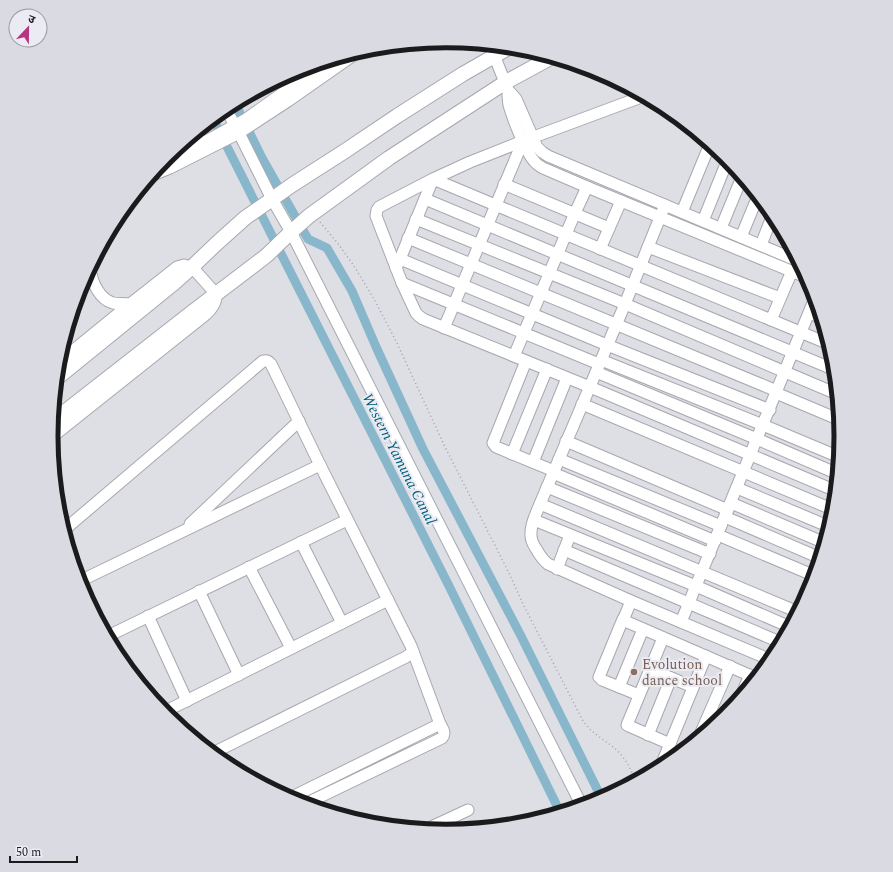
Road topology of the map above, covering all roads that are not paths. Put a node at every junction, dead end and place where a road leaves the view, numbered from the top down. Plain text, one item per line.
1 (492, 51) edge
2 (345, 61) edge
3 (546, 61) edge
4 (311, 73) edge
5 (507, 86) junction
6 (637, 98) edge
7 (229, 115) edge
8 (236, 130) junction
9 (527, 139) junction
10 (210, 143) junction
11 (708, 149) edge
12 (181, 154) edge
13 (725, 166) edge
14 (164, 170) edge
15 (433, 179) junction
16 (740, 182) edge
17 (504, 184) junction
18 (587, 187) junction
19 (273, 198) junction
20 (425, 199) junction
21 (621, 201) junction
22 (756, 202) edge
23 (496, 205) junction
24 (665, 205) junction
25 (682, 212) junction
26 (575, 214) junction
27 (660, 217) junction
28 (416, 219) junction
29 (702, 220) junction
30 (770, 222) edge
31 (487, 224) junction
32 (609, 228) junction
33 (721, 228) junction
34 (292, 231) junction
35 (566, 234) junction
36 (741, 237) junction
37 (408, 238) junction
38 (479, 244) junction
39 (761, 245) junction
40 (648, 247) junction
41 (600, 248) junction
42 (558, 254) junction
43 (790, 257) edge
44 (398, 263) junction
45 (470, 264) junction
46 (641, 265) junction
47 (192, 267) junction
48 (792, 271) junction
49 (550, 273) junction
50 (799, 274) edge
51 (92, 279) edge
52 (402, 283) junction
53 (462, 285) junction
54 (632, 285) junction
55 (216, 294) junction
56 (541, 294) junction
57 (780, 298) junction
58 (130, 304) junction
59 (454, 304) junction
60 (625, 304) junction
61 (812, 307) edge
62 (810, 313) junction
63 (532, 314) junction
64 (815, 315) edge
65 (771, 320) junction
66 (616, 325) junction
67 (444, 328) junction
68 (802, 332) junction
69 (524, 333) junction
70 (822, 341) edge
71 (607, 345) junction
72 (793, 352) junction
73 (67, 355) edge
74 (514, 356) junction
75 (526, 361) junction
76 (599, 366) junction
77 (828, 367) edge
78 (547, 369) junction
79 (64, 372) edge
80 (785, 372) junction
81 (567, 378) junction
82 (590, 387) junction
83 (777, 392) junction
84 (832, 392) edge
85 (582, 404) junction
86 (770, 410) junction
87 (59, 416) edge
88 (834, 417) edge
89 (299, 421) junction
90 (763, 425) junction
91 (58, 432) edge
92 (757, 439) junction
93 (566, 442) junction
94 (512, 454) junction
95 (751, 454) junction
96 (834, 455) edge
97 (559, 459) junction
98 (533, 462) junction
99 (320, 465) junction
100 (553, 472) junction
101 (744, 472) junction
102 (833, 472) edge
103 (547, 487) junction
104 (737, 488) junction
105 (831, 489) edge
106 (540, 504) junction
107 (828, 507) edge
108 (347, 520) junction
109 (534, 520) junction
110 (723, 522) junction
111 (824, 524) edge
112 (69, 525) edge
113 (181, 532) junction
114 (570, 535) junction
115 (301, 542) junction
116 (819, 542) edge
117 (564, 550) junction
118 (710, 554) junction
119 (815, 556) edge
120 (249, 567) junction
121 (557, 569) junction
122 (702, 572) junction
123 (809, 573) edge
124 (86, 578) edge
125 (696, 586) junction
126 (199, 591) junction
127 (388, 600) junction
128 (631, 601) junction
129 (689, 604) junction
130 (793, 610) edge
131 (148, 616) junction
132 (623, 619) junction
133 (681, 622) junction
134 (342, 623) junction
135 (786, 624) edge
136 (643, 629) junction
137 (112, 634) edge
138 (663, 638) junction
139 (776, 641) edge
140 (291, 648) junction
141 (413, 652) junction
142 (706, 656) junction
143 (765, 657) edge
144 (730, 666) junction
145 (650, 669) junction
146 (239, 675) junction
147 (751, 676) edge
148 (671, 678) junction
149 (619, 687) junction
150 (693, 687) junction
151 (639, 695) junction
152 (188, 700) junction
153 (171, 709) edge
154 (440, 724) junction
155 (704, 726) edge
156 (648, 735) junction
157 (670, 744) junction
158 (219, 750) edge
159 (664, 757) edge
160 (298, 794) edge
161 (314, 800) edge
162 (579, 800) edge
163 (468, 810) dead end
164 (438, 824) edge

1 - 5 street
1 - 19 main road
2 - 8 street
3 - 5 main road
4 - 8 street
5 - 9 street
5 - 34 main road
6 - 9 street
7 - 8 street
8 - 10 street
8 - 19 street
9 - 15 street
9 - 17 street
9 - 18 street
9 - 24 street
10 - 12 street
10 - 14 street
11 - 25 street
13 - 29 street
15 - 20 street
15 - 23 street
15 - 44 street
16 - 33 street
17 - 23 street
17 - 26 street
18 - 21 street
18 - 26 street
19 - 34 street
19 - 47 main road
20 - 28 street
20 - 31 street
21 - 27 street
21 - 32 street
22 - 36 street
23 - 31 street
23 - 35 street
24 - 25 street
24 - 27 street
25 - 29 street
26 - 32 street
26 - 35 street
27 - 40 street
27 - 48 street
28 - 37 street
28 - 38 street
29 - 33 street
30 - 39 street
31 - 38 street
31 - 42 street
32 - 41 street
33 - 36 street
34 - 55 main road
34 - 162 street
35 - 41 street
35 - 42 street
36 - 39 street
37 - 44 street
37 - 45 street
38 - 45 street
38 - 49 street
39 - 43 street
40 - 46 street
40 - 57 street
41 - 46 street
42 - 49 street
42 - 54 street
44 - 52 street
44 - 53 street
45 - 53 street
45 - 56 street
46 - 54 street
46 - 65 street
47 - 55 street
47 - 58 street
47 - 79 main road
48 - 50 street
48 - 57 street
49 - 56 street
49 - 60 street
51 - 58 street
52 - 59 street
52 - 67 street
53 - 59 street
53 - 63 street
54 - 60 street
54 - 72 street
55 - 87 main road
55 - 91 street
56 - 63 street
56 - 66 street
57 - 65 street
58 - 73 street
59 - 67 street
59 - 69 street
60 - 66 street
60 - 80 street
61 - 62 street
62 - 64 street
62 - 68 street
63 - 69 street
63 - 71 street
65 - 68 street
66 - 71 street
66 - 83 street
67 - 74 street
68 - 70 street
68 - 72 street
69 - 74 street
69 - 76 street
71 - 76 street
71 - 86 street
72 - 77 street
72 - 80 street
74 - 75 street
75 - 78 street
75 - 94 street
76 - 82 street
76 - 90 street
76 - 92 street
78 - 81 street
78 - 94 street
80 - 83 street
80 - 84 street
81 - 82 street
81 - 98 street
82 - 85 street
82 - 95 street
83 - 86 street
83 - 88 street
85 - 93 street
85 - 101 street
86 - 90 street
89 - 99 street
89 - 112 street
89 - 113 street
90 - 92 street
90 - 96 street
92 - 95 street
92 - 102 street
93 - 97 street
93 - 110 street
94 - 98 street
95 - 101 street
95 - 105 street
97 - 100 street
97 - 110 street
98 - 100 street
99 - 108 street
99 - 113 street
100 - 103 street
100 - 110 street
101 - 104 street
101 - 107 street
103 - 106 street
103 - 118 street
104 - 110 street
104 - 111 street
106 - 109 street
106 - 122 street
108 - 115 street
108 - 127 street
109 - 114 street
109 - 121 street
110 - 116 street
110 - 118 street
110 - 119 street
110 - 123 street
113 - 124 street
114 - 117 street
114 - 125 street
115 - 120 street
115 - 134 street
117 - 121 street
117 - 129 street
118 - 122 street
120 - 126 street
120 - 140 street
121 - 128 street
122 - 125 street
122 - 130 street
125 - 129 street
125 - 135 street
126 - 131 street
126 - 146 street
127 - 134 street
127 - 141 street
128 - 132 street
128 - 133 street
129 - 133 street
129 - 139 street
131 - 137 street
131 - 152 street
132 - 136 street
132 - 149 street
133 - 143 street
134 - 140 street
136 - 138 street
136 - 149 street
138 - 142 street
138 - 145 street
140 - 146 street
141 - 154 street
141 - 158 street
142 - 144 street
142 - 150 street
144 - 147 street
144 - 155 street
145 - 148 street
145 - 151 street
146 - 152 street
148 - 150 street
148 - 156 street
149 - 151 street
150 - 157 street
151 - 156 street
152 - 153 street
154 - 160 street
154 - 161 street
156 - 157 street
157 - 159 street
163 - 164 street

